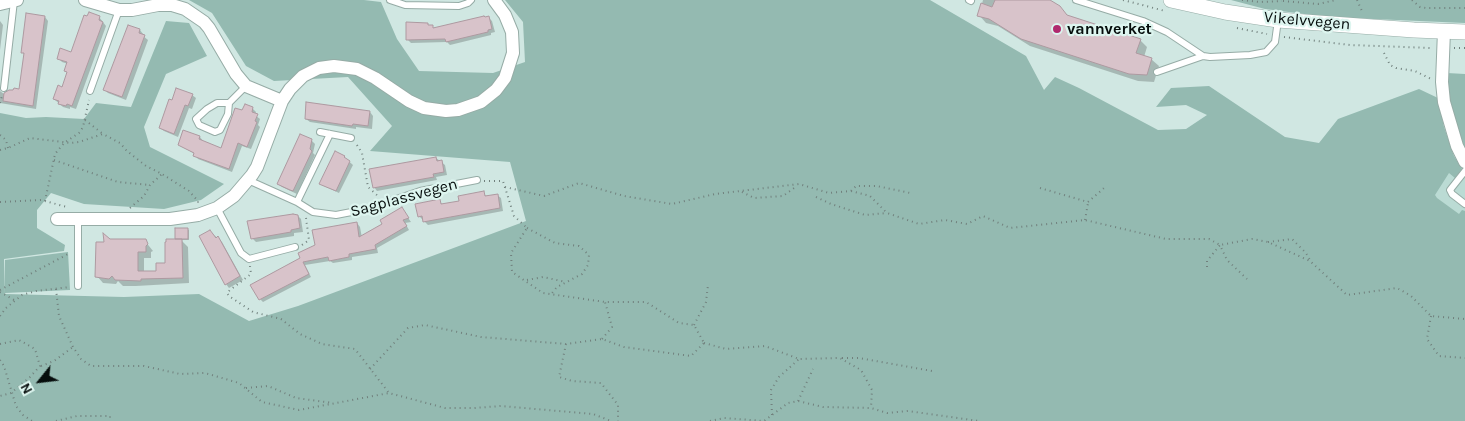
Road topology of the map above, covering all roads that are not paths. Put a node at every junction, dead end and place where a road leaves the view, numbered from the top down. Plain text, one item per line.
1 (16, 0) edge
2 (85, 0) edge
3 (390, 0) edge
4 (471, 0) edge
5 (494, 0) edge
6 (1076, 0) edge
7 (1171, 0) edge
8 (152, 3) edge
9 (0, 4) edge
10 (119, 10) junction
11 (1278, 20) junction
12 (1444, 31) junction
13 (1465, 32) edge
14 (1203, 56) junction
15 (1157, 72) dead end
16 (246, 86) junction
17 (4, 88) dead end
18 (90, 91) road end
19 (282, 101) junction
20 (229, 103) junction
21 (320, 132) dead end
22 (330, 134) junction
23 (351, 138) road end
24 (1465, 162) edge
25 (1465, 171) edge
26 (248, 180) junction
27 (477, 180) road end
28 (297, 202) junction
29 (1465, 204) edge
30 (218, 208) junction
31 (57, 219) dead end
32 (78, 219) junction
33 (295, 247) road end
34 (78, 286) road end

1 - 9 street
1 - 17 lane
2 - 10 street
3 - 4 lane
5 - 19 street
6 - 14 lane
7 - 11 street, Vikelvvegen
8 - 10 street
8 - 16 street
10 - 18 lane
11 - 12 street, Vikelvvegen
11 - 14 lane
12 - 13 street, Vikelvvegen
12 - 24 street
14 - 15 lane
16 - 19 street
16 - 20 lane
19 - 26 street
20 - 20 lane
21 - 22 lane
22 - 23 lane
22 - 28 lane
25 - 29 lane
26 - 28 lane, Sagplassvegen
26 - 30 street
27 - 28 lane, Sagplassvegen
30 - 32 street
30 - 33 lane
31 - 32 street
32 - 34 lane

